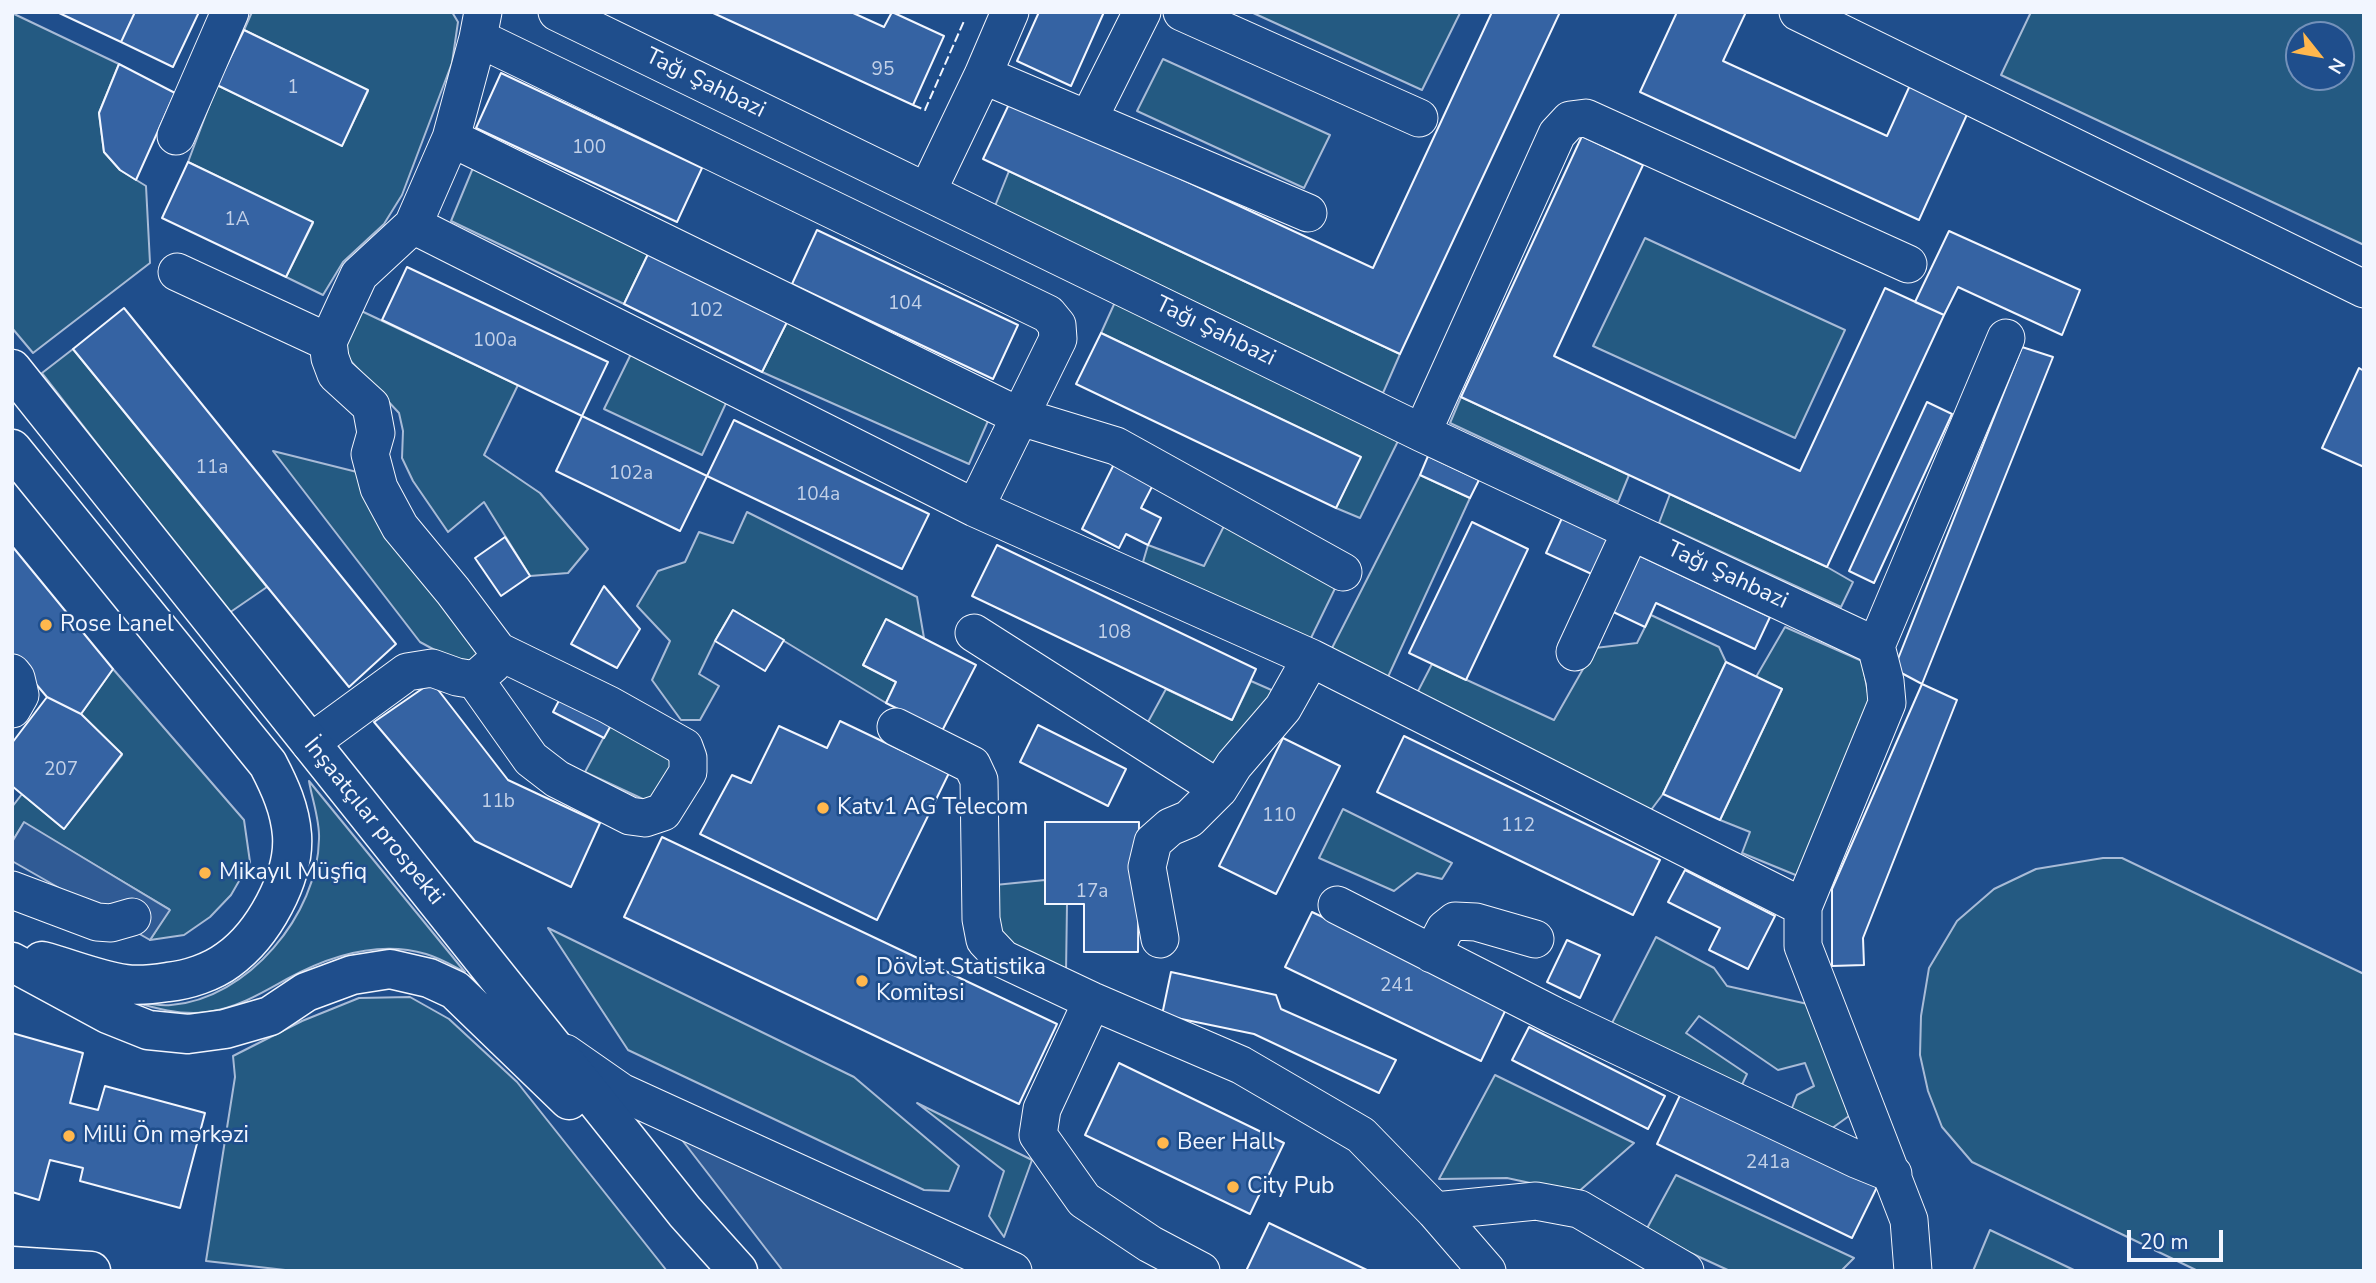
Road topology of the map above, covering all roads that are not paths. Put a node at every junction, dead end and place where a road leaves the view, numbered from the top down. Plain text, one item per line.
1 (230, 12) edge
2 (557, 12) edge
3 (1142, 12) edge
4 (1182, 12) edge
5 (1798, 12) edge
6 (998, 16) edge
7 (481, 25) edge
8 (983, 75) junction
9 (1088, 118) junction
10 (1419, 118) dead end
11 (176, 136) dead end
12 (451, 138) junction
13 (927, 192) junction
14 (1308, 213) dead end
15 (413, 225) junction
16 (1908, 264) dead end
17 (177, 272) dead end
18 (2364, 289) edge
19 (2006, 338) dead end
20 (328, 342) junction
21 (12, 369) edge
22 (1021, 417) junction
23 (1422, 433) junction
24 (12, 449) edge
25 (975, 508) junction
26 (1631, 531) junction
27 (1343, 572) dead end
28 (974, 632) dead end
29 (1876, 646) junction
30 (498, 651) junction
31 (1575, 652) dead end
32 (1311, 659) junction
33 (12, 673) edge
34 (475, 680) junction
35 (12, 709) edge
36 (896, 727) dead end
37 (310, 743) junction
38 (1219, 789) junction
39 (12, 890) edge
40 (1337, 905) dead end
41 (1803, 906) junction
42 (132, 918) dead end
43 (1160, 939) dead end
44 (1535, 939) dead end
45 (12, 952) edge
46 (1432, 954) junction
47 (12, 962) edge
48 (1092, 1002) junction
49 (547, 1039) junction
50 (1893, 1174) junction
51 (1434, 1211) junction
52 (685, 1212) junction
53 (12, 1266) edge
54 (91, 1271) edge
55 (719, 1271) edge
56 (738, 1271) edge
57 (1013, 1271) edge
58 (1201, 1271) edge
59 (1488, 1271) edge
60 (1685, 1271) edge
61 (1913, 1271) edge

1 - 11 street
2 - 13 street, Tağı Şahbazi
3 - 9 street
4 - 10 street
5 - 18 street
6 - 8 street
7 - 12 street
7 - 22 street
8 - 9 street
8 - 13 street
9 - 14 street
12 - 15 street
12 - 22 street
13 - 23 street, Tağı Şahbazi
15 - 20 street
15 - 25 street
16 - 23 street
17 - 20 street
19 - 29 street
20 - 30 street
21 - 37 main road, İnşaatçılar prospekti
22 - 25 street
22 - 27 street
23 - 26 street, Tağı Şahbazi
24 - 45 main road, İnşaatçılar prospekti
25 - 32 street
26 - 29 street, Tağı Şahbazi
26 - 31 street
28 - 38 street
29 - 41 street
30 - 34 street
30 - 34 street
32 - 38 street
32 - 41 street
33 - 35 street
34 - 37 street
36 - 48 street
37 - 49 main road, İnşaatçılar prospekti
38 - 43 street
39 - 42 street
40 - 46 street
41 - 50 street
44 - 46 street
46 - 50 street
47 - 52 main road
48 - 51 street
48 - 58 street
49 - 52 main road, İnşaatçılar prospekti
49 - 57 street
50 - 61 street
51 - 59 street
51 - 60 street
52 - 55 main road
52 - 56 main road, İnşaatçılar prospekti
53 - 54 main road

